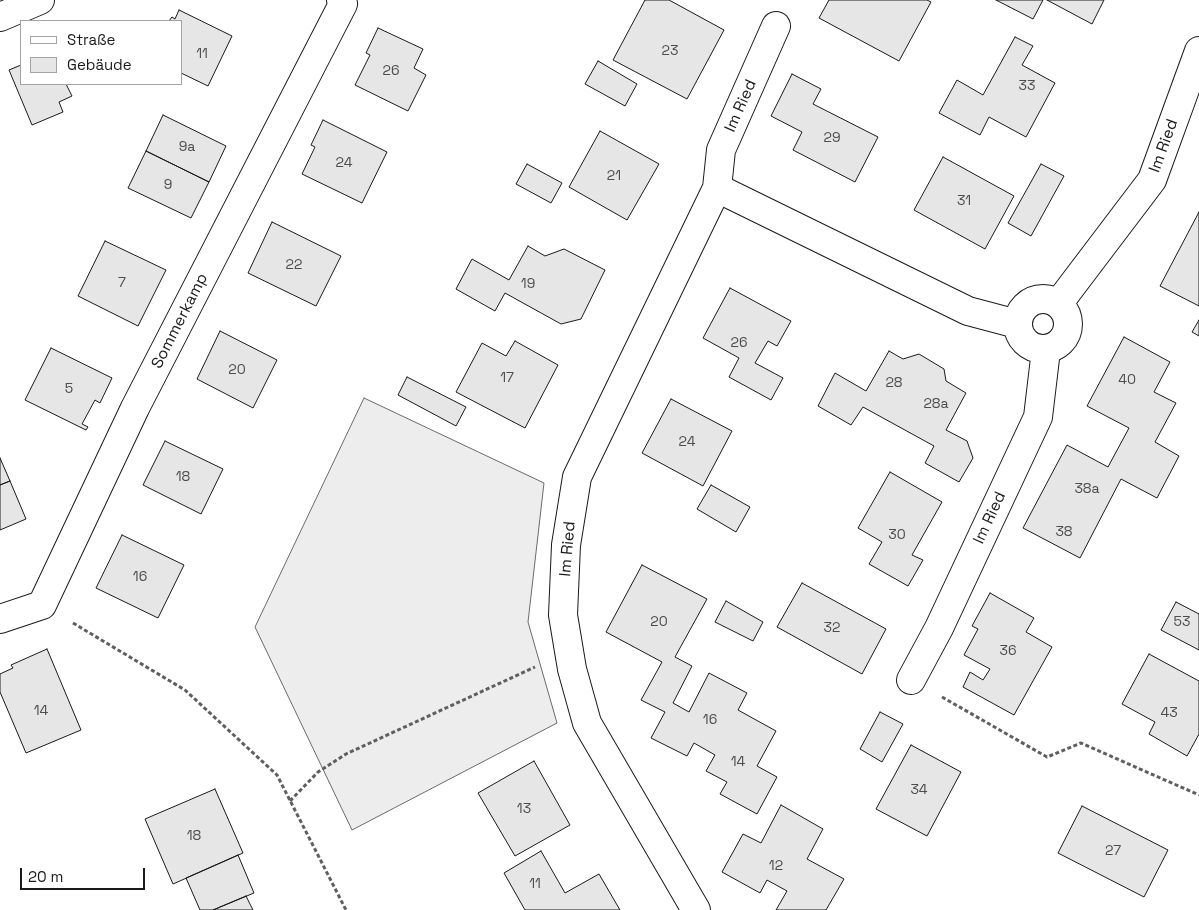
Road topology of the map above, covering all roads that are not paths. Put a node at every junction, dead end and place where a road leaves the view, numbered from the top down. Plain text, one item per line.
1 (40, 0) edge
2 (341, 0) edge
3 (0, 18) edge
4 (776, 26) dead end
5 (1199, 51) edge
6 (716, 188) junction
7 (1058, 304) junction
8 (1017, 324) junction
9 (1046, 350) junction
10 (0, 619) edge
11 (912, 680) road end
12 (696, 910) edge

1 - 3 street
2 - 10 street, Sommerkamp
4 - 6 street, Im Ried
5 - 7 street, Im Ried
6 - 8 street
6 - 12 street, Im Ried
7 - 8 street
7 - 9 street
8 - 9 street
9 - 11 street, Im Ried

